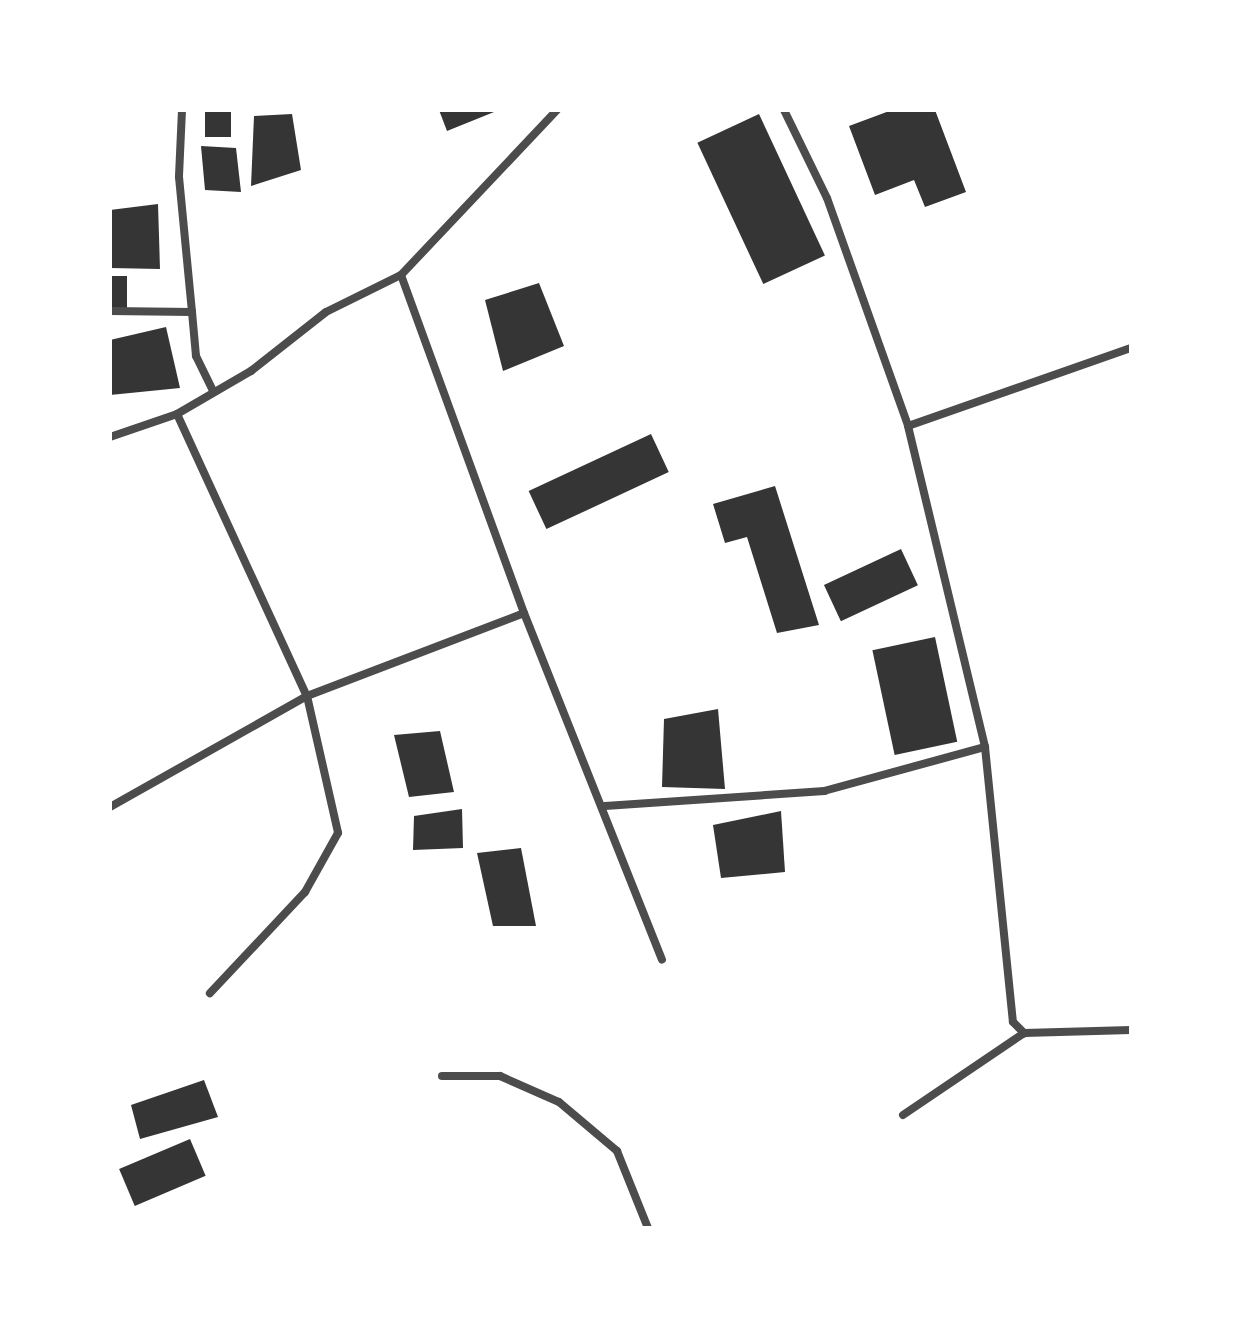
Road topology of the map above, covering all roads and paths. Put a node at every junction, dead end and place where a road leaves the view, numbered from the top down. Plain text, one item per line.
1 (182, 110) edge
2 (557, 110) edge
3 (784, 110) edge
4 (401, 275) junction
5 (110, 311) edge
6 (192, 312) junction
7 (1131, 348) edge
8 (213, 391) junction
9 (177, 414) junction
10 (908, 426) junction
11 (110, 437) edge
12 (524, 613) junction
13 (307, 696) junction
14 (985, 747) junction
15 (605, 806) junction
16 (110, 807) edge
17 (662, 959) dead end
18 (210, 993) dead end
19 (1131, 1030) edge
20 (1024, 1033) junction
21 (442, 1076) dead end
22 (903, 1115) dead end
23 (648, 1228) edge

1 - 6 street
2 - 4 street
3 - 10 street
4 - 8 street
4 - 12 street
5 - 6 street
6 - 8 street
7 - 10 street
8 - 9 street
9 - 11 street
9 - 13 street
10 - 14 street
12 - 13 street
12 - 15 street
13 - 16 street
13 - 18 street
14 - 15 street
14 - 20 street
15 - 17 street
19 - 20 street
20 - 22 street
21 - 23 street

